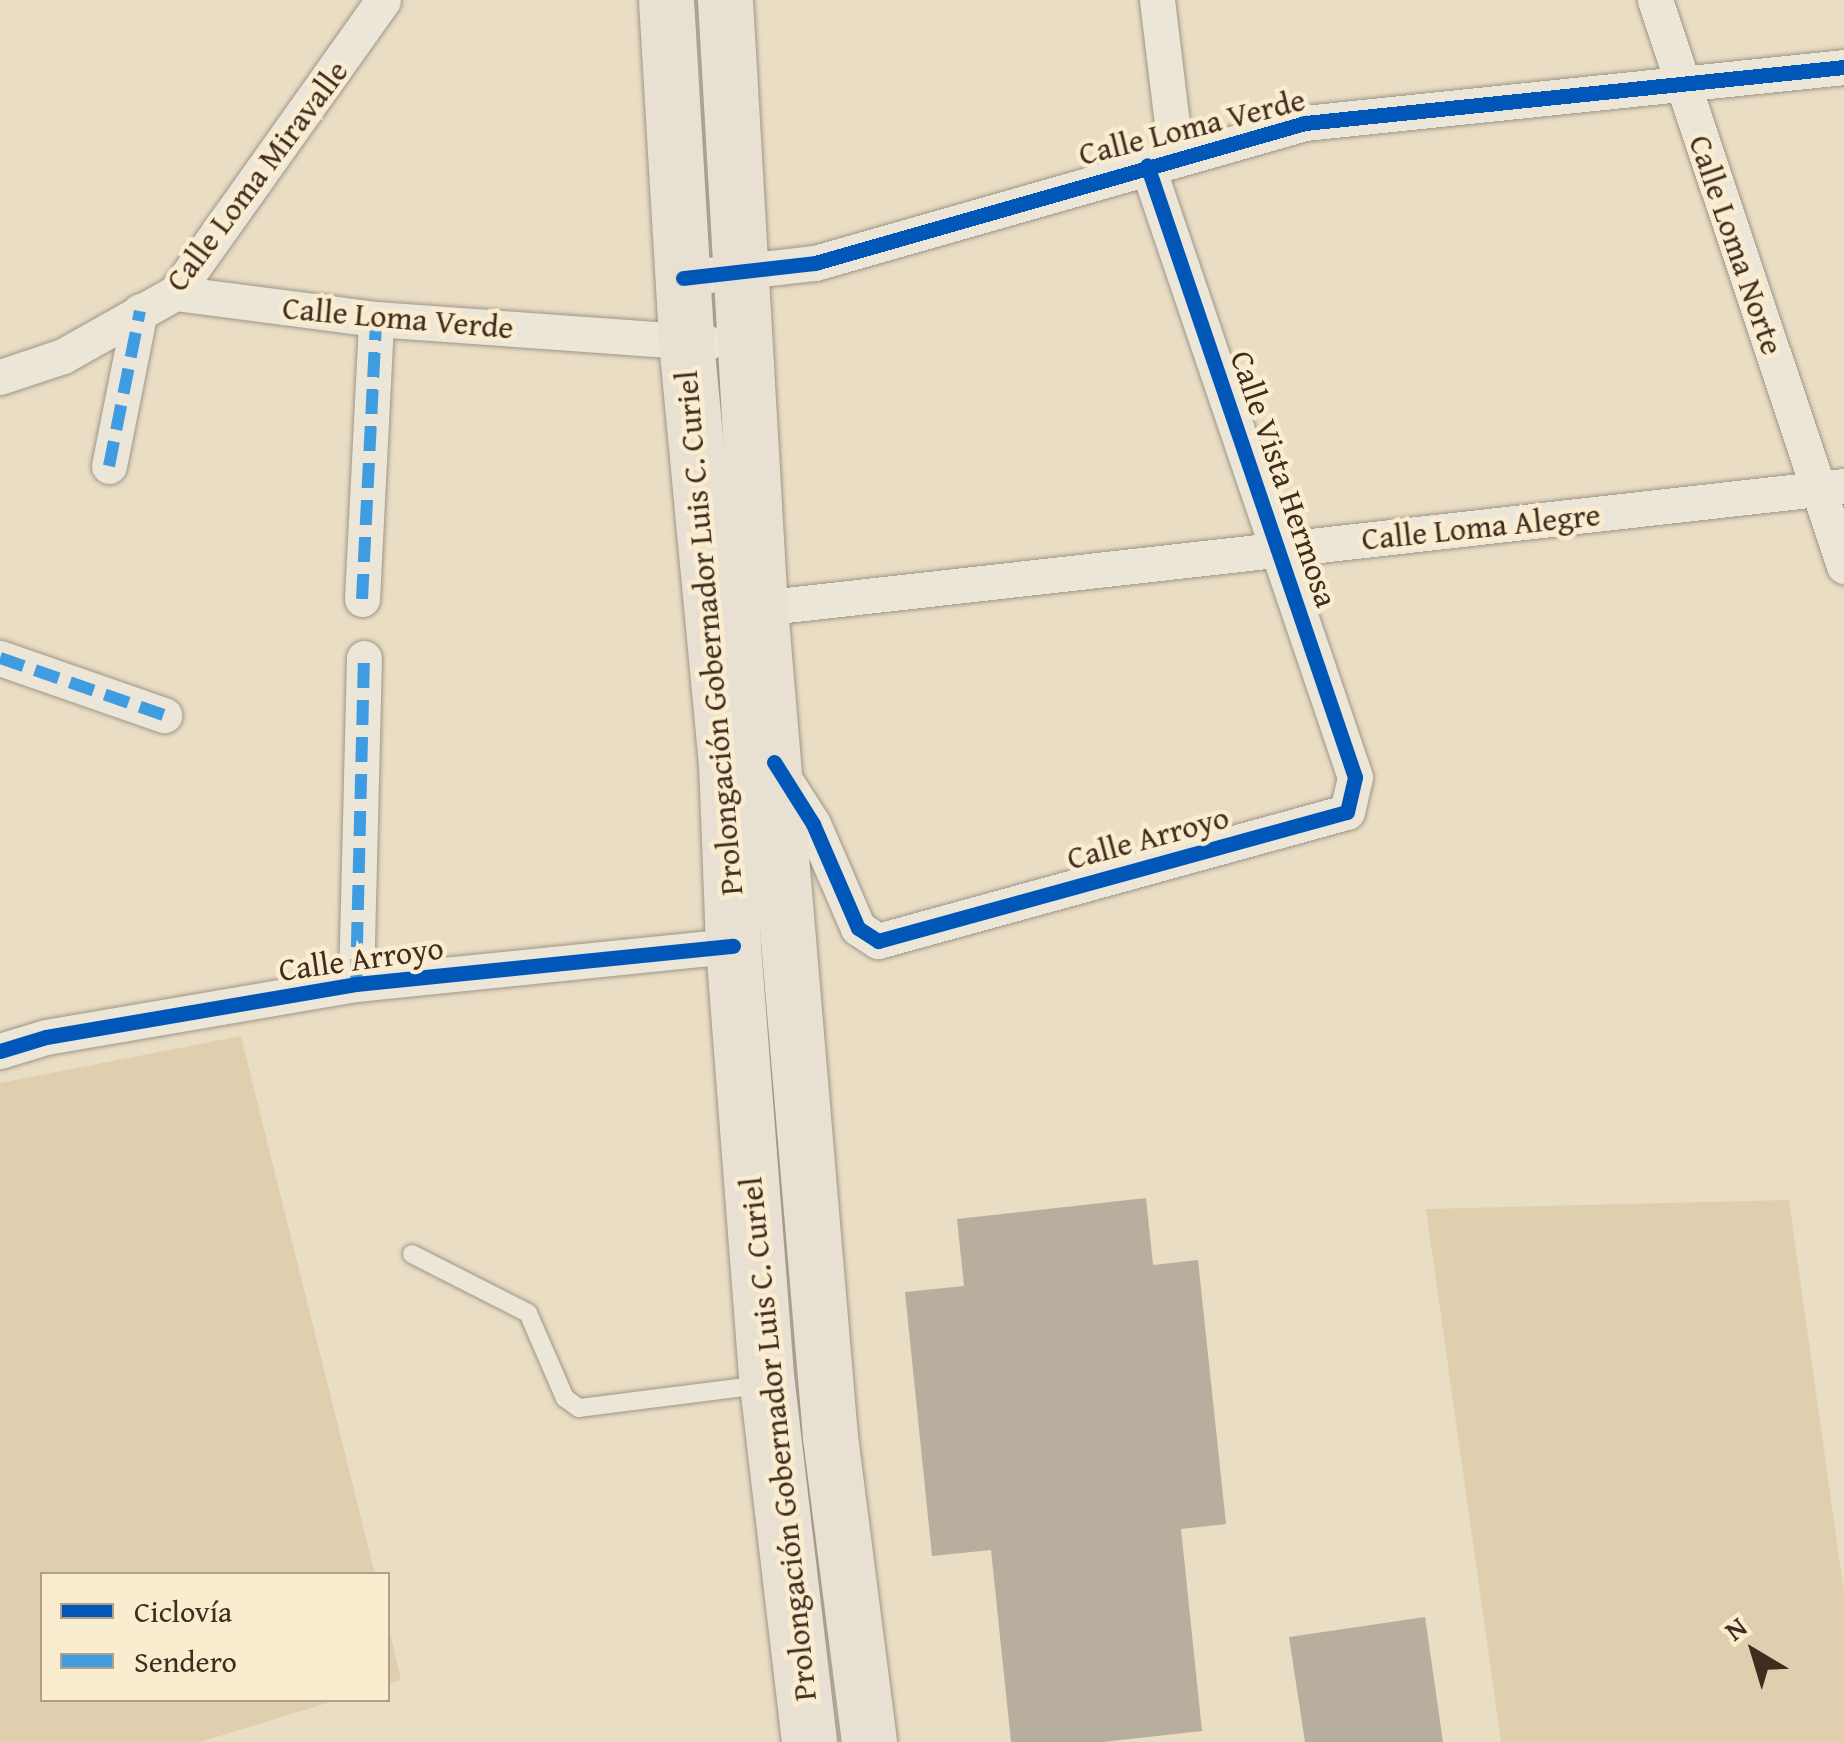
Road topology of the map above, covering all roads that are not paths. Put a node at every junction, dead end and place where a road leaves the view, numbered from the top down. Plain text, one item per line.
1 (383, 0) edge
2 (666, 0) edge
3 (726, 0) edge
4 (1157, 0) edge
5 (1655, 0) edge
6 (1844, 67) edge
7 (1682, 85) junction
8 (1162, 161) junction
9 (738, 270) junction
10 (683, 278) junction
11 (175, 293) junction
12 (140, 312) junction
13 (376, 320) junction
14 (686, 341) junction
15 (740, 346) junction
16 (0, 377) edge
17 (108, 466) dead end
18 (1832, 487) edge
19 (1280, 550) junction
20 (1844, 566) edge
21 (362, 598) dead end
22 (736, 611) junction
23 (0, 658) edge
24 (364, 658) dead end
25 (164, 714) dead end
26 (774, 762) junction
27 (1347, 812) joint
28 (732, 946) junction
29 (356, 984) junction
30 (0, 1052) edge
31 (412, 1254) dead end
32 (767, 1384) junction
33 (809, 1742) edge
34 (869, 1742) edge

1 - 11 street, Calle Loma Miravalle
2 - 10 main road, Prolongación Gobernador Luis C. Curiel
3 - 9 main road, Prolongación Gobernador Luis C. Curiel
4 - 8 street, Calle Vista Hermosa
5 - 7 street, Calle Loma Norte
6 - 7 street, Calle Loma Verde
7 - 8 street, Calle Loma Verde
7 - 18 street, Calle Loma Norte
8 - 9 street, Calle Loma Verde
8 - 19 street, Calle Vista Hermosa
9 - 10 street, Calle Loma Verde
9 - 15 main road, Prolongación Gobernador Luis C. Curiel
10 - 14 main road, Prolongación Gobernador Luis C. Curiel
11 - 12 street, Calle Loma Miravalle
11 - 13 street, Calle Loma Verde
12 - 16 street, Calle Loma Miravalle
12 - 17 street
13 - 14 street, Calle Loma Verde
13 - 21 street
14 - 15 street, Calle Loma Verde
14 - 22 main road, Prolongación Gobernador Luis C. Curiel
15 - 22 main road, Prolongación Gobernador Luis C. Curiel
18 - 19 street, Calle Loma Alegre
18 - 20 street, Calle Loma Norte
19 - 22 street, Calle Loma Alegre
19 - 27 street, Calle Vista Hermosa
22 - 26 main road, Prolongación Gobernador Luis C. Curiel
22 - 28 main road, Prolongación Gobernador Luis C. Curiel
23 - 25 street
24 - 29 street
26 - 27 street, Calle Arroyo
26 - 34 main road, Prolongación Gobernador Luis C. Curiel
28 - 29 street, Calle Arroyo
28 - 32 main road, Prolongación Gobernador Luis C. Curiel
29 - 30 street, Calle Arroyo
31 - 32 lane
32 - 33 main road, Prolongación Gobernador Luis C. Curiel

